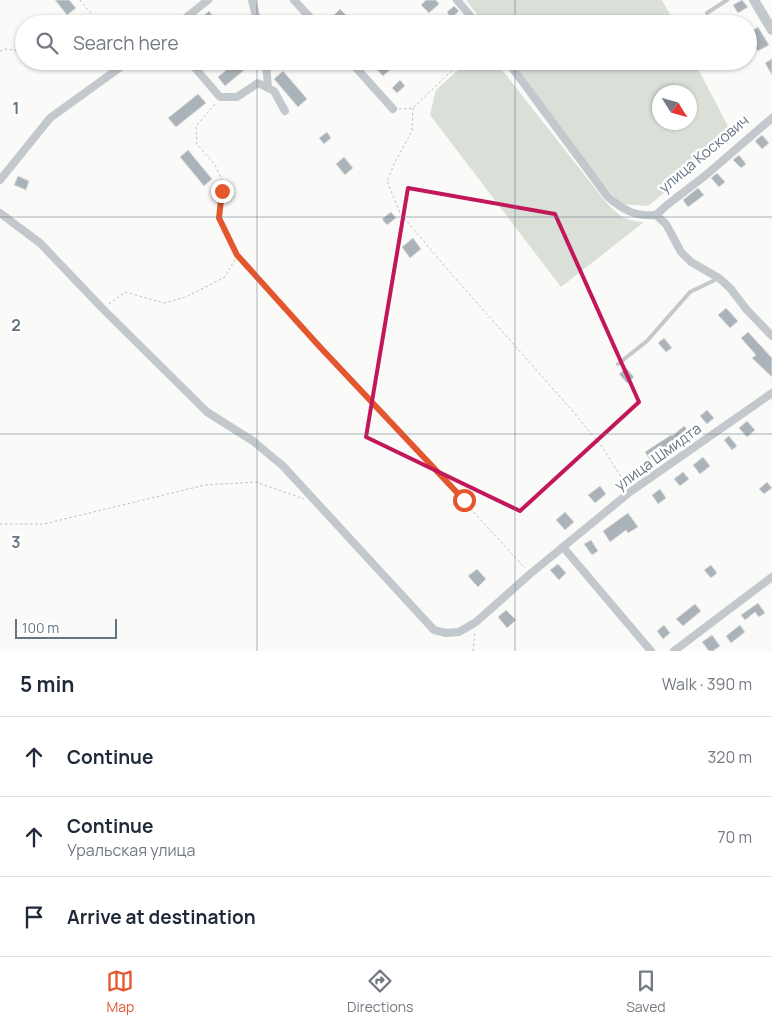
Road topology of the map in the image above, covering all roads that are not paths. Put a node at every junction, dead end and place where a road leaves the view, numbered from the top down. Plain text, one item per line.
1 (208, 0) edge
2 (252, 0) edge
3 (294, 0) edge
4 (456, 0) edge
5 (727, 0) edge
6 (754, 0) edge
7 (707, 13) dead end
8 (189, 15) edge
9 (256, 15) edge
10 (308, 15) edge
11 (469, 15) edge
12 (772, 30) edge
13 (115, 70) edge
14 (197, 70) edge
15 (267, 70) edge
16 (358, 70) edge
17 (513, 70) edge
18 (268, 88) junction
19 (393, 109) road end
20 (285, 111) dead end
21 (772, 118) edge
22 (0, 180) edge
23 (0, 213) edge
24 (656, 215) junction
25 (719, 278) junction
26 (772, 336) edge
27 (618, 364) dead end
28 (772, 393) edge
29 (563, 547) junction
30 (772, 577) edge
31 (651, 651) edge
32 (674, 651) edge

1 - 8 street
2 - 9 street
3 - 10 street
4 - 11 street
5 - 7 lane
6 - 12 street
13 - 22 street
14 - 18 street
15 - 18 street
16 - 19 street
17 - 24 street
18 - 20 street
21 - 24 street, улица Коскович
23 - 29 street, улица Шмидта
24 - 25 street
25 - 26 street
25 - 27 lane
28 - 29 street, улица Шмидта
29 - 31 street
30 - 32 street

